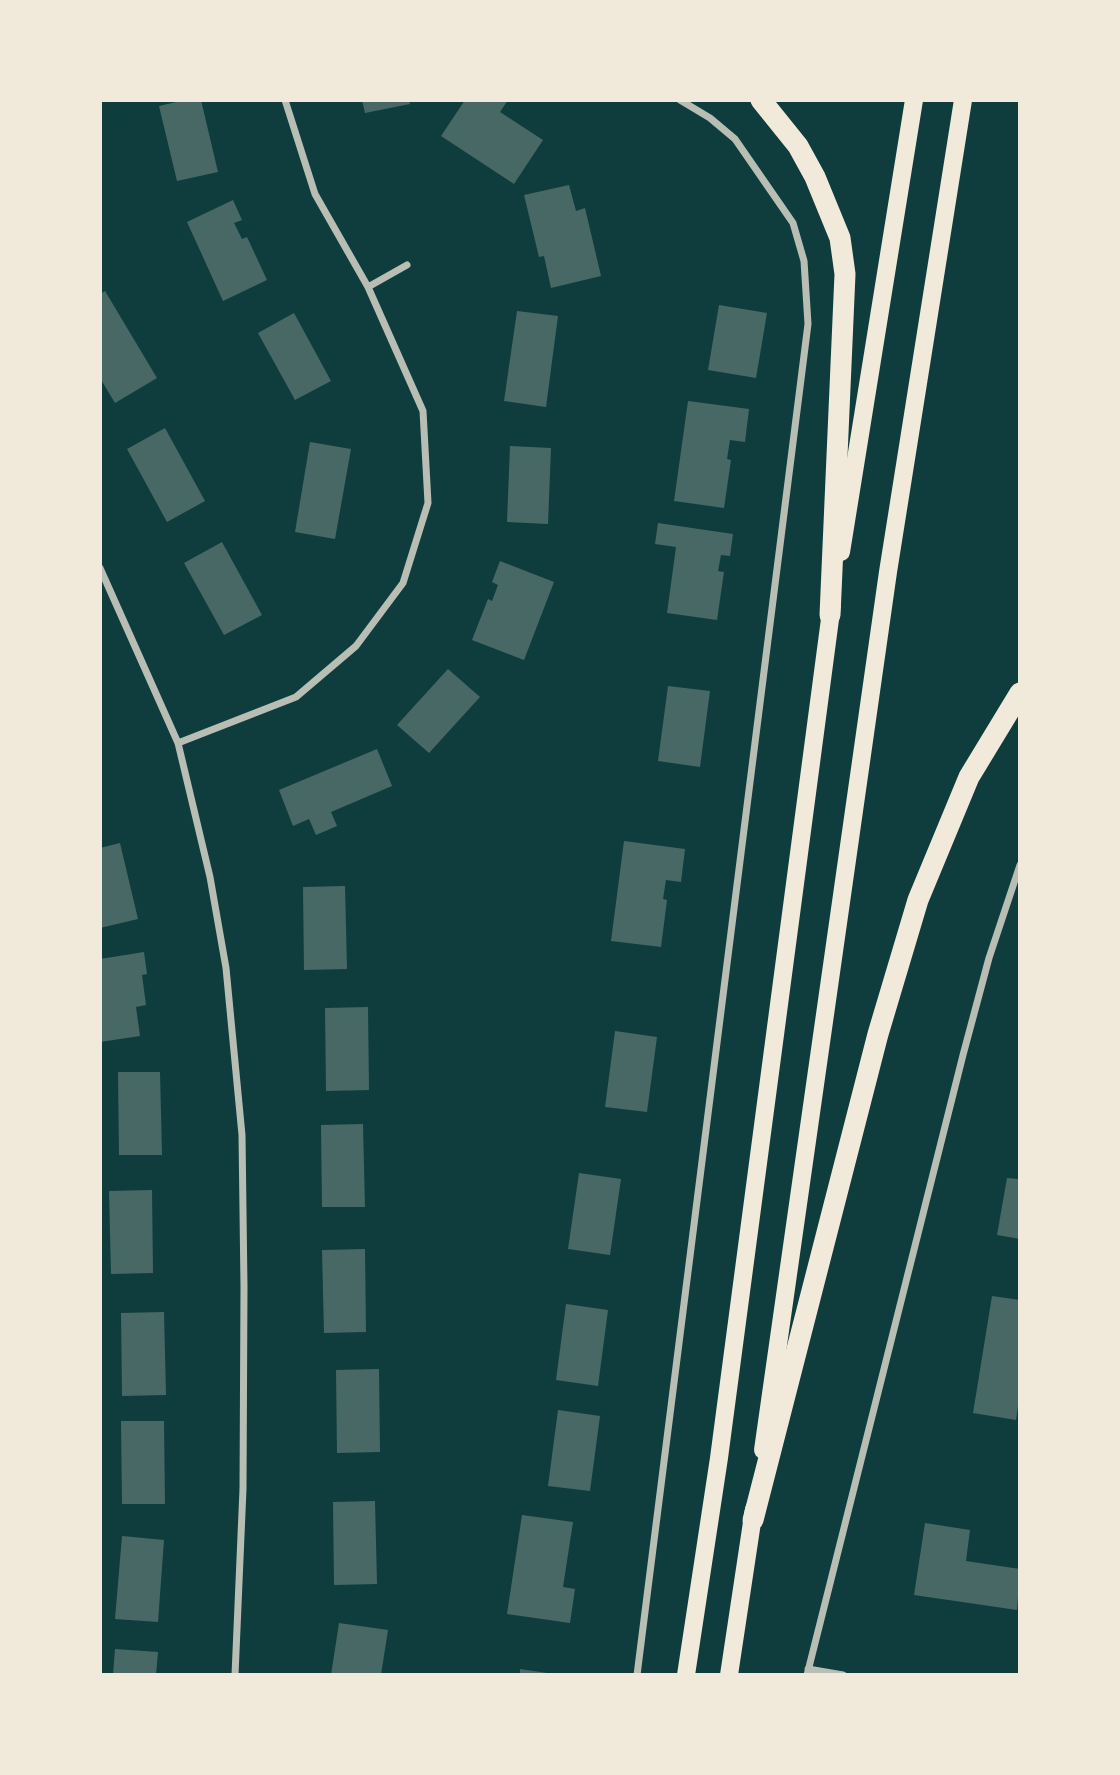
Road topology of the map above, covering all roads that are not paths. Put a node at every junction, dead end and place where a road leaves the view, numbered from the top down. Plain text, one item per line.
1 (285, 100) edge
2 (680, 100) edge
3 (761, 100) edge
4 (914, 100) edge
5 (963, 100) edge
6 (407, 265) dead end
7 (368, 287) junction
8 (100, 568) edge
9 (830, 615) junction
10 (1020, 692) edge
11 (178, 743) junction
12 (1020, 865) edge
13 (753, 1520) junction
14 (807, 1672) edge
15 (235, 1675) edge
16 (638, 1675) edge
17 (686, 1675) edge
18 (729, 1675) edge
19 (843, 1675) edge

1 - 7 street
2 - 16 street
3 - 9 highway
4 - 9 main road
5 - 13 main road
6 - 7 street
7 - 11 street
8 - 11 street
9 - 17 main road
10 - 13 highway
11 - 15 street
12 - 14 street
13 - 18 main road
14 - 19 street

